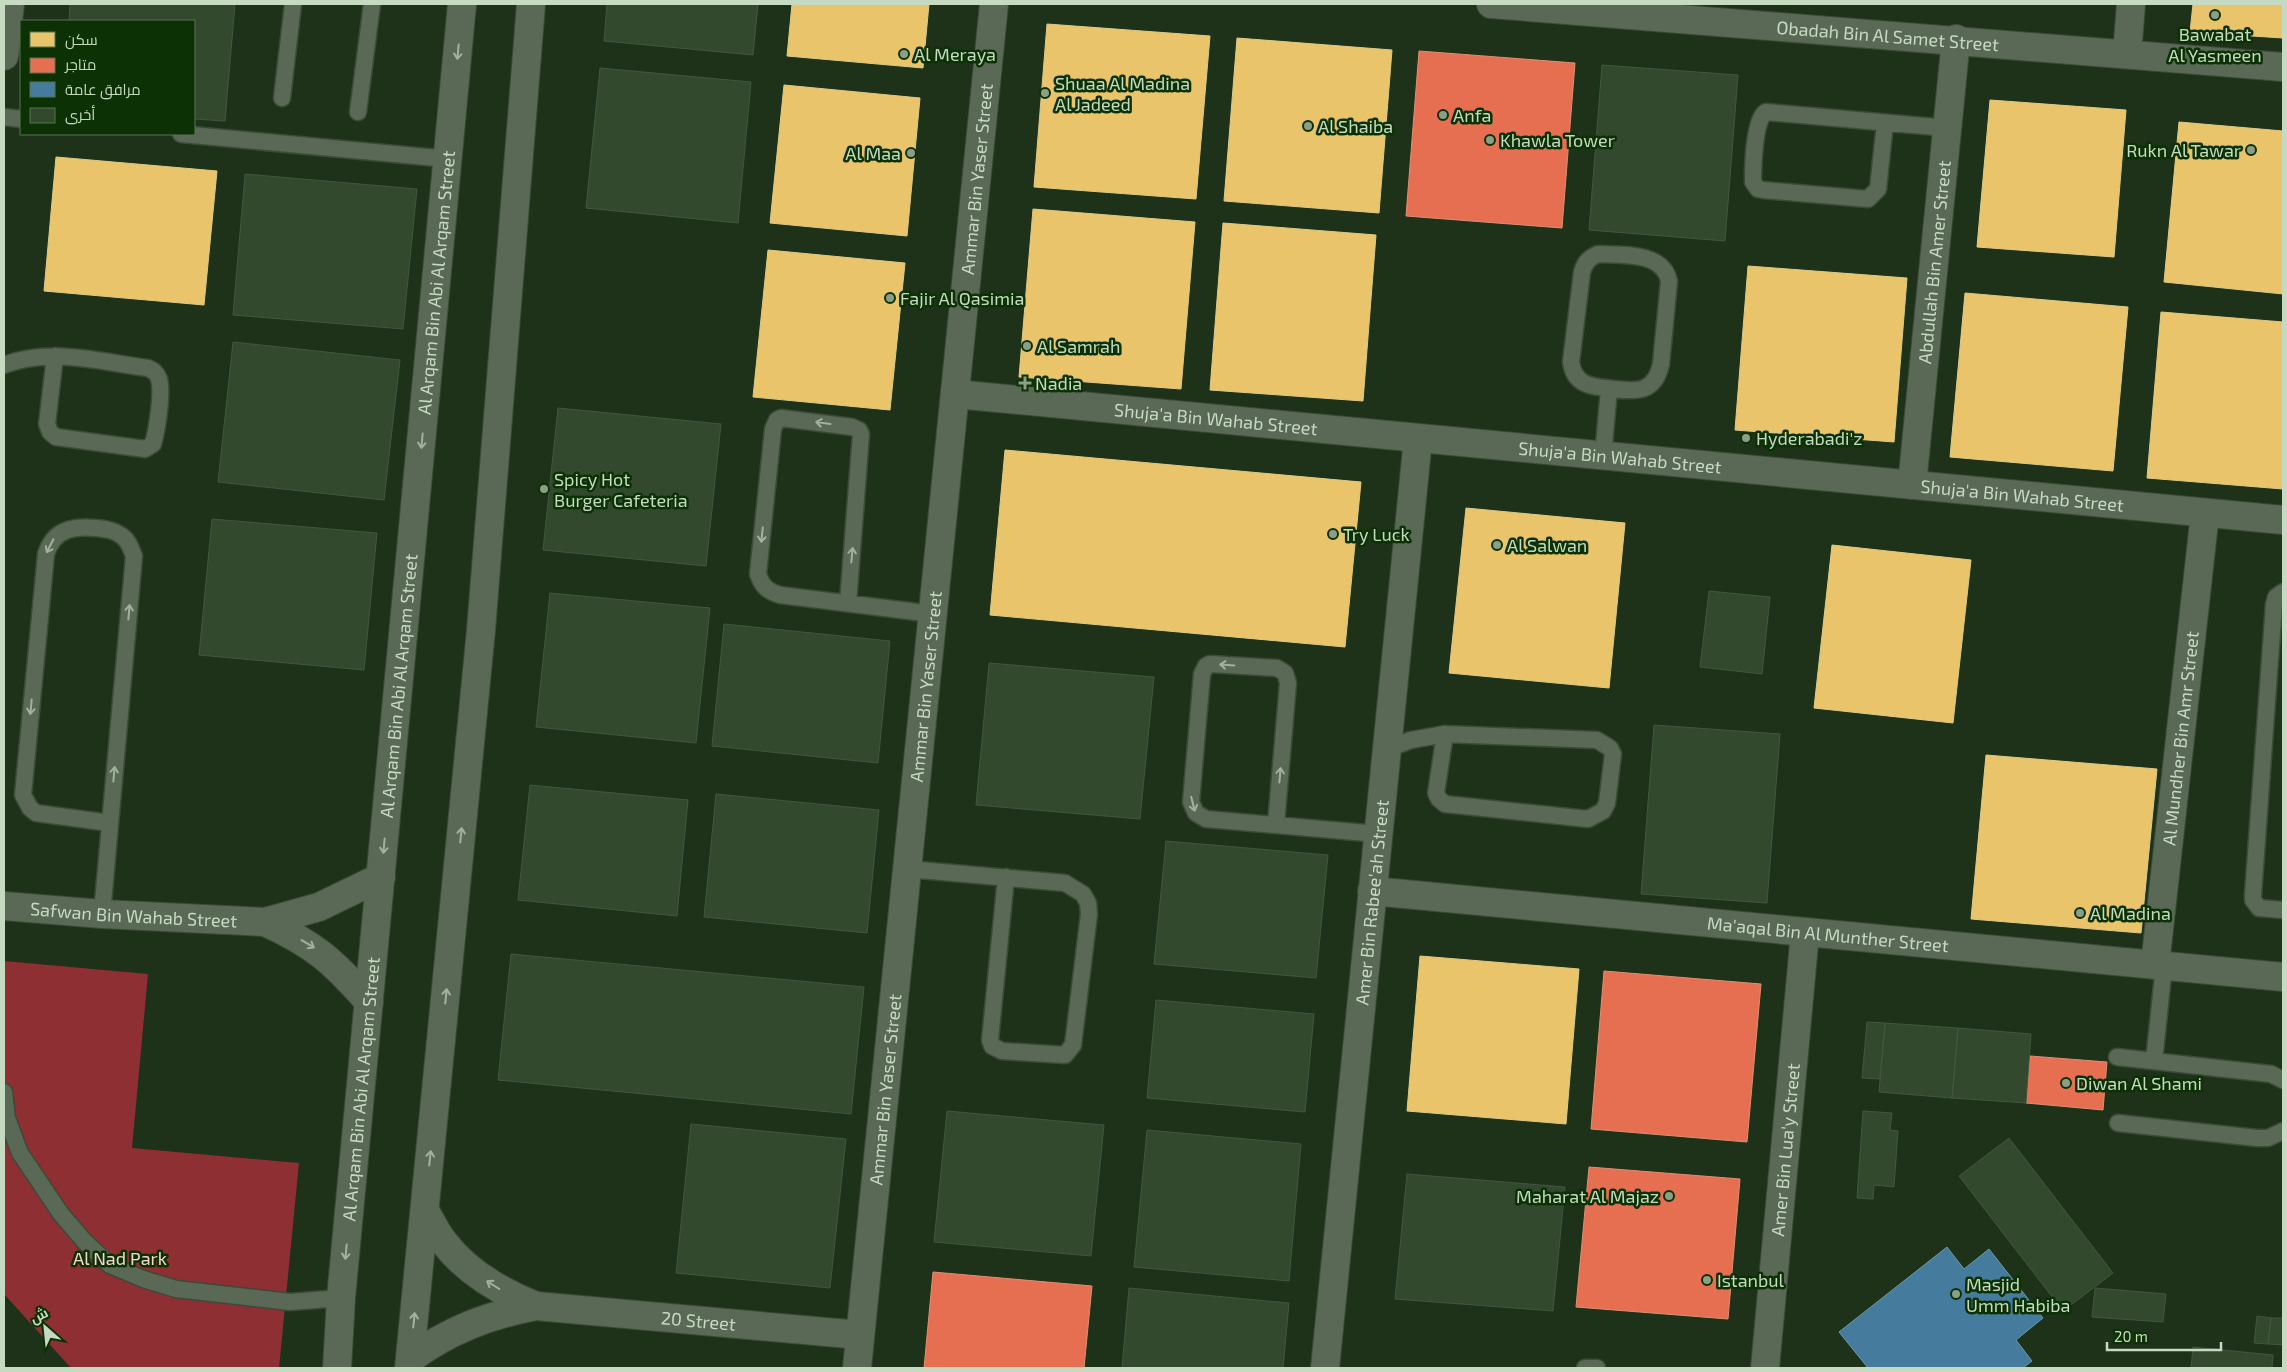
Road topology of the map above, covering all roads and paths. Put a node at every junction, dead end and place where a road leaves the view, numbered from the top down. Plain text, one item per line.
1 (10, 4) edge
2 (293, 4) edge
3 (372, 4) edge
4 (462, 4) edge
5 (531, 4) edge
6 (994, 4) edge
7 (1491, 4) edge
8 (2131, 4) edge
9 (1627, 9) edge
10 (1956, 39) junction
11 (2127, 54) junction
12 (4, 56) edge
13 (2283, 67) edge
14 (282, 98) dead end
15 (358, 112) dead end
16 (4, 117) edge
17 (20, 119) edge
18 (1884, 123) junction
19 (1947, 128) junction
20 (192, 135) edge
21 (448, 159) junction
22 (55, 356) junction
23 (4, 365) edge
24 (1609, 389) junction
25 (955, 394) junction
26 (1418, 439) junction
27 (1603, 456) junction
28 (1912, 485) junction
29 (2205, 513) junction
30 (2283, 520) edge
31 (2283, 592) edge
32 (848, 603) junction
33 (933, 614) junction
34 (1445, 734) junction
35 (1387, 749) junction
36 (110, 823) junction
37 (1276, 824) junction
38 (1378, 834) junction
39 (908, 869) junction
40 (1006, 876) junction
41 (381, 877) junction
42 (1372, 891) junction
43 (4, 906) edge
44 (2283, 910) edge
45 (102, 914) junction
46 (265, 922) junction
47 (1805, 933) junction
48 (2159, 965) junction
49 (2283, 977) edge
50 (369, 1002) junction
51 (2117, 1057) dead end
52 (2154, 1061) junction
53 (2283, 1080) edge
54 (4, 1092) edge
55 (2118, 1123) dead end
56 (2283, 1131) edge
57 (425, 1211) junction
58 (341, 1298) junction
59 (536, 1306) junction
60 (860, 1335) junction
61 (410, 1363) edge
62 (337, 1368) edge
63 (857, 1368) edge
64 (1325, 1368) edge
65 (1585, 1368) edge
66 (1597, 1368) edge
67 (1765, 1368) edge

1 - 12 street
2 - 14 lane
3 - 15 lane
4 -> 21 street, Al Arqam Bin Abi Al Arqam Street
57 -> 5 street
6 - 25 street, Ammar Bin Yaser Street
7 - 9 street, Obadah Bin Al Samet Street
8 - 11 street
9 - 10 street, Obadah Bin Al Samet Street
10 - 11 street, Obadah Bin Al Samet Street
10 - 19 street, Abdullah Bin Amer Street
11 - 13 street, Obadah Bin Al Samet Street
16 - 17 lane
18 - 18 lane
18 - 19 lane
19 - 28 street, Abdullah Bin Amer Street
20 - 21 lane
21 -> 41 street, Al Arqam Bin Abi Al Arqam Street
22 - 22 lane
22 - 23 lane
24 - 24 lane
24 - 27 lane
25 - 26 street, Shuja'a Bin Wahab Street
25 - 33 street, Ammar Bin Yaser Street
26 - 27 street, Shuja'a Bin Wahab Street
26 - 35 street, Amer Bin Rabee'ah Street
27 - 28 street, Shuja'a Bin Wahab Street
28 - 29 street, Shuja'a Bin Wahab Street
29 - 30 street, Shuja'a Bin Wahab Street
29 - 48 street, Al Mundher Bin Amr Street
31 - 44 lane
32 -> 32 lane
32 - 33 lane
33 - 39 street, Ammar Bin Yaser Street
34 - 34 lane
34 - 35 lane
35 - 38 street, Amer Bin Rabee'ah Street
36 -> 36 lane
36 - 45 lane
37 -> 37 lane
37 - 38 lane
38 - 42 street, Amer Bin Rabee'ah Street
39 - 40 lane
39 - 60 street, Ammar Bin Yaser Street
40 - 40 lane
41 - 46 street, Safwan Bin Wahab Street
41 - 50 street, Al Arqam Bin Abi Al Arqam Street
42 - 47 street, Ma'aqal Bin Al Munther Street
42 - 64 street, Amer Bin Rabee'ah Street
43 - 45 street, Safwan Bin Wahab Street
45 - 46 street, Safwan Bin Wahab Street
46 -> 50 street, Safwan Bin Wahab Street
47 - 48 street, Ma'aqal Bin Al Munther Street
47 - 67 street, Amer Bin Lua'y Street
48 - 49 street, Ma'aqal Bin Al Munther Street
48 - 52 lane
50 -> 58 street, Al Arqam Bin Abi Al Arqam Street
51 - 52 lane
52 - 53 lane
54 - 58 lane
55 - 56 lane
59 -> 57 street, 20 Street
61 -> 57 street
58 - 62 street, Al Arqam Bin Abi Al Arqam Street
59 - 60 street, 20 Street
59 - 61 street, 20 Street
60 - 63 street, Ammar Bin Yaser Street
65 - 66 lane

